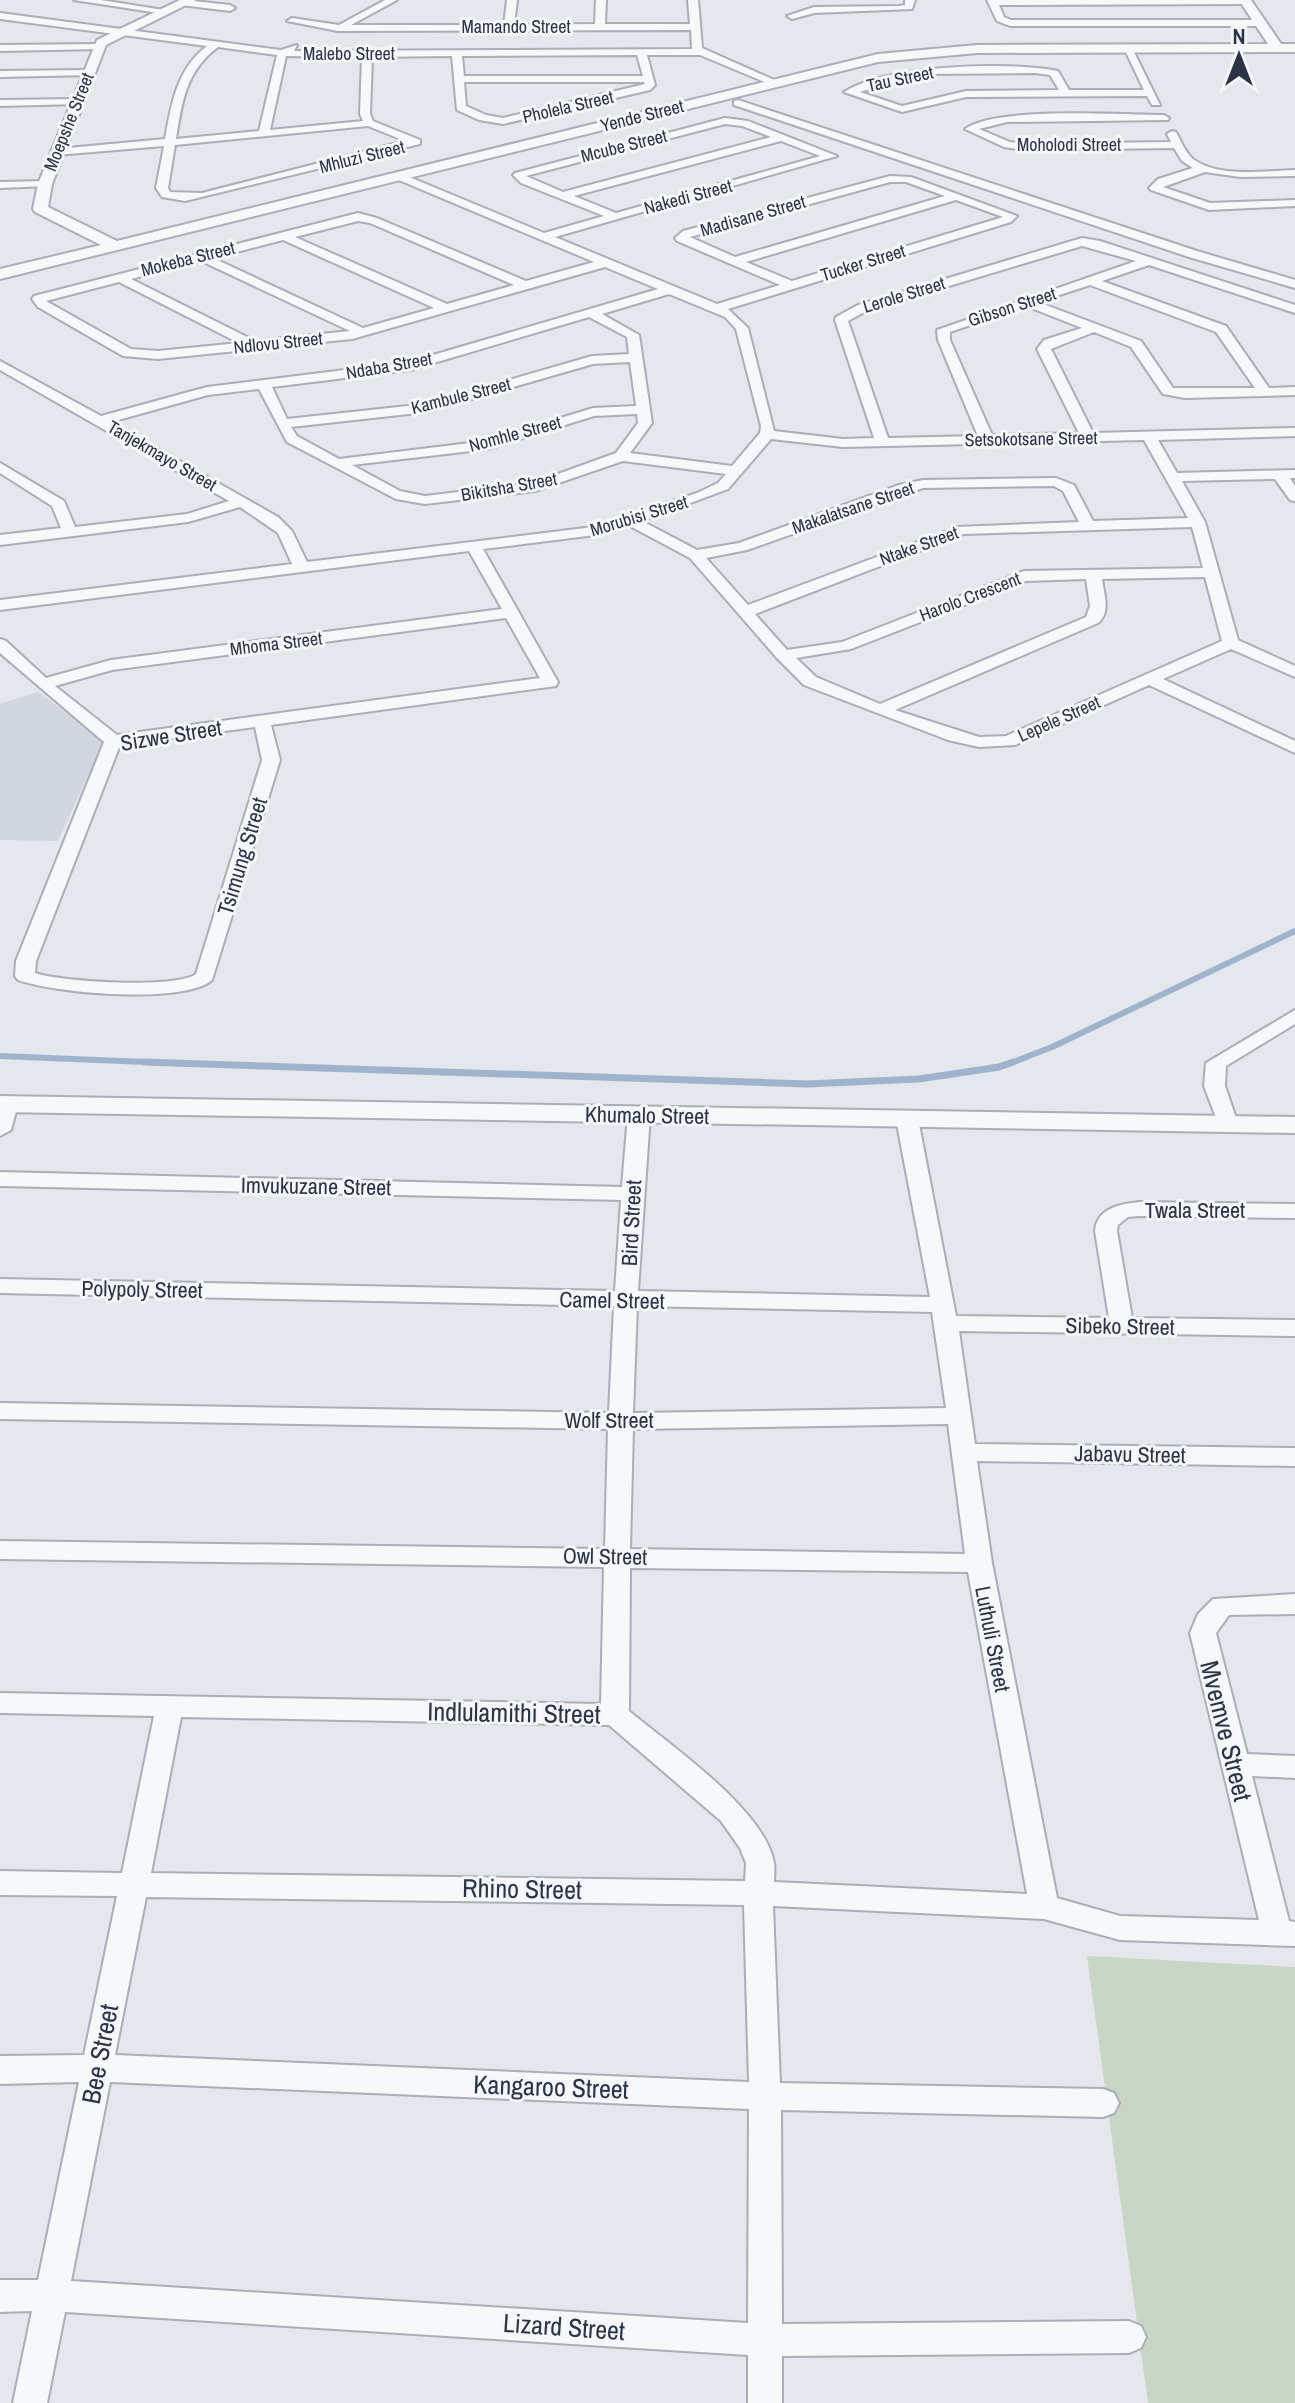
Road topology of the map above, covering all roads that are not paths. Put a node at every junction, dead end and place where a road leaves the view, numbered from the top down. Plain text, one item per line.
1 (79, 0) edge
2 (384, 0) edge
3 (392, 0) edge
4 (512, 0) edge
5 (601, 0) edge
6 (693, 0) edge
7 (910, 0) edge
8 (1154, 0) edge
9 (1246, 0) edge
10 (187, 1) edge
11 (993, 1) edge
12 (1074, 1) edge
13 (230, 8) dead end
14 (165, 11) junction
15 (0, 16) edge
16 (792, 16) dead end
17 (292, 21) dead end
18 (1261, 23) junction
19 (509, 27) junction
20 (600, 27) junction
21 (695, 27) junction
22 (338, 28) junction
23 (121, 31) junction
24 (324, 34) dead end
25 (310, 40) dead end
26 (216, 44) junction
27 (99, 47) junction
28 (0, 48) edge
29 (1127, 48) junction
30 (1277, 48) junction
31 (1295, 48) edge
32 (700, 52) junction
33 (282, 53) junction
34 (367, 54) junction
35 (457, 54) junction
36 (642, 54) junction
37 (89, 73) junction
38 (0, 74) edge
39 (459, 79) junction
40 (649, 79) junction
41 (776, 83) junction
42 (1151, 93) junction
43 (1066, 94) junction
44 (77, 102) junction
45 (0, 103) edge
46 (738, 103) dead end
47 (1164, 118) junction
48 (369, 123) junction
49 (264, 133) junction
50 (783, 137) junction
51 (173, 141) junction
52 (1178, 145) junction
53 (57, 152) junction
54 (831, 156) joint
55 (1205, 168) junction
56 (1295, 173) edge
57 (398, 176) junction
58 (45, 184) junction
59 (0, 185) edge
60 (565, 195) junction
61 (958, 196) junction
62 (1295, 203) edge
63 (617, 217) junction
64 (282, 235) junction
65 (545, 236) junction
66 (116, 246) junction
67 (200, 256) junction
68 (1149, 261) junction
69 (608, 262) junction
70 (731, 262) junction
71 (0, 274) edge
72 (118, 277) junction
73 (1091, 281) junction
74 (1295, 284) edge
75 (524, 285) junction
76 (790, 285) junction
77 (672, 289) junction
78 (1026, 302) junction
79 (445, 308) junction
80 (718, 308) junction
81 (1295, 309) edge
82 (591, 313) junction
83 (1095, 328) junction
84 (362, 332) junction
85 (253, 345) junction
86 (637, 358) junction
87 (0, 365) edge
88 (264, 384) junction
89 (1295, 391) edge
90 (1265, 392) junction
91 (645, 410) junction
92 (100, 421) junction
93 (282, 424) junction
94 (1295, 432) edge
95 (767, 434) junction
96 (1149, 436) junction
97 (1088, 437) junction
98 (987, 440) junction
99 (882, 442) junction
100 (621, 456) junction
101 (337, 463) junction
102 (0, 467) edge
103 (736, 471) junction
104 (1287, 474) edge
105 (1172, 477) junction
106 (1295, 497) edge
107 (242, 502) junction
108 (631, 521) junction
109 (1198, 522) junction
110 (1088, 525) junction
111 (69, 531) junction
112 (0, 540) edge
113 (475, 548) junction
114 (695, 555) junction
115 (302, 569) junction
116 (1210, 572) junction
117 (1093, 573) junction
118 (0, 605) edge
119 (745, 612) junction
120 (511, 613) junction
121 (1231, 643) junction
122 (0, 644) edge
123 (783, 655) junction
124 (1295, 672) edge
125 (1149, 679) junction
126 (43, 684) junction
127 (880, 710) junction
128 (262, 721) junction
129 (113, 741) junction
130 (1295, 748) edge
131 (193, 985) joint
132 (1295, 1016) edge
133 (4, 1104) edge
134 (639, 1115) junction
135 (907, 1119) junction
136 (1227, 1124) junction
137 (1295, 1125) edge
138 (0, 1130) edge
139 (0, 1179) edge
140 (632, 1194) junction
141 (1295, 1211) edge
142 (0, 1286) edge
143 (284, 1292) joint
144 (628, 1300) junction
145 (943, 1314) junction
146 (1122, 1326) junction
147 (1295, 1328) edge
148 (0, 1411) edge
149 (959, 1416) junction
150 (622, 1421) junction
151 (964, 1452) junction
152 (1295, 1457) edge
153 (0, 1550) edge
154 (617, 1556) junction
155 (979, 1563) junction
156 (1295, 1604) edge
157 (0, 1703) edge
158 (170, 1704) junction
159 (615, 1715) junction
160 (1235, 1765) junction
161 (1295, 1767) edge
162 (0, 1883) edge
163 (134, 1883) junction
164 (758, 1893) junction
165 (1044, 1907) junction
166 (1286, 1933) edge
167 (97, 2068) junction
168 (0, 2070) edge
169 (765, 2096) junction
170 (1103, 2103) dead end
171 (52, 2295) junction
172 (0, 2296) edge
173 (1129, 2337) dead end
174 (764, 2340) junction
175 (30, 2403) edge
176 (765, 2403) edge

1 - 14 street
2 - 3 street
3 - 22 street
4 - 19 street
5 - 20 street
6 - 21 street
7 - 16 street
8 - 9 street
8 - 12 street
9 - 18 street
10 - 13 street, Moepshe Street
10 - 14 street, Moepshe Street
11 - 12 street
11 - 18 street
14 - 23 street, Moepshe Street
15 - 23 street, Malebo Street
17 - 22 street
18 - 30 street
19 - 20 street, Mamando Street
19 - 22 street, Mamando Street
20 - 21 street, Mamando Street
21 - 32 street
22 - 24 street
23 - 26 street, Malebo Street
23 - 27 street, Moepshe Street
25 - 33 street
26 - 33 street, Malebo Street
26 - 51 street
27 - 28 street
27 - 37 street, Moepshe Street
29 - 30 street, Yende Street
29 - 41 street, Yende Street
29 - 42 street
30 - 31 street, Yende Street
32 - 36 street, Malebo Street
32 - 41 street
33 - 34 street, Malebo Street
33 - 49 street
34 - 35 street, Malebo Street
34 - 48 street
35 - 36 street, Malebo Street
35 - 39 street, Pholela Street
36 - 40 street
37 - 38 street
37 - 44 street, Moepshe Street
39 - 40 street
39 - 40 street, Pholela Street
41 - 57 street, Yende Street
42 - 43 street, Tau Street
42 - 47 street
43 - 43 street, Tau Street
44 - 45 street
44 - 53 street, Moepshe Street
46 - 74 street
47 - 52 street
47 - 52 street, Moholodi Street
48 - 49 street, Mhluzi Street
48 - 51 street, Mhluzi Street
49 - 51 street, Mhluzi Street
50 - 54 street, Mcube Street
50 - 60 street
50 - 60 street, Mcube Street
51 - 53 street, Mhluzi Street
52 - 55 street
53 - 58 street, Moepshe Street
54 - 63 street, Nakedi Street
55 - 56 street
55 - 62 street
57 - 65 street
57 - 66 street, Yende Street
58 - 59 street
58 - 66 street, Moepshe Street
60 - 63 street, Mcube Street
61 - 70 street
61 - 70 street, Madisane Street
61 - 76 street, Tucker Street
63 - 65 street, Nakedi Street
64 - 67 street, Mokeba Street
64 - 75 street, Mokeba Street
64 - 79 street
65 - 69 street
66 - 71 street, Yende Street
67 - 72 street, Mokeba Street
67 - 84 street
68 - 73 street, Gibson Street
68 - 81 street
68 - 99 street, Lerole Street
69 - 75 street, Ndlovu Street
69 - 77 street
70 - 76 street, Madisane Street
72 - 85 street, Mokeba Street
72 - 85 street, Ndlovu Street
73 - 78 street, Gibson Street
73 - 90 street
75 - 79 street, Ndlovu Street
76 - 80 street, Tucker Street
77 - 80 street
77 - 82 street, Ndaba Street
78 - 83 street
78 - 98 street, Gibson Street
79 - 84 street, Ndlovu Street
80 - 95 street
82 - 86 street
82 - 88 street, Ndaba Street
83 - 90 street
83 - 97 street
84 - 85 street, Ndlovu Street
86 - 91 street
86 - 93 street, Kambule Street
87 - 92 street, Tanjekmayo Street
88 - 92 street, Ndaba Street
88 - 93 street, Bikitsha Street
89 - 90 street
91 - 100 street
91 - 101 street, Nomhle Street
92 - 107 street, Tanjekmayo Street
93 - 101 street, Bikitsha Street
94 - 96 street, Setsokotsane Street
95 - 99 street, Setsokotsane Street
95 - 103 street, Morubisi Street
96 - 97 street, Setsokotsane Street
96 - 105 street
97 - 98 street, Setsokotsane Street
98 - 99 street, Setsokotsane Street
100 - 101 street, Bikitsha Street
100 - 103 street
102 - 111 street
103 - 108 street, Morubisi Street
104 - 105 street
104 - 106 street
105 - 109 street
107 - 111 street
107 - 115 street, Tanjekmayo Street
108 - 113 street, Morubisi Street
108 - 114 street, Lepele Street
109 - 110 street, Ntake Street
109 - 116 street
110 - 114 street, Makalatsane Street
110 - 119 street, Ntake Street
111 - 112 street
113 - 115 street, Morubisi Street
113 - 120 street
114 - 119 street, Lepele Street
115 - 118 street, Morubisi Street
116 - 117 street, Harolo Crescent
116 - 121 street
117 - 123 street, Harolo Crescent
117 - 127 street
119 - 123 street, Lepele Street
120 - 126 street, Mhoma Street
120 - 128 street, Sizwe Street
121 - 124 street
121 - 125 street, Lepele Street
122 - 126 street
123 - 127 street, Lepele Street
125 - 127 street, Lepele Street
125 - 130 street
126 - 129 street
128 - 129 street, Sizwe Street
128 - 131 street, Tsimung Street
129 - 131 street, Sizwe Street
132 - 136 street
133 - 134 street, Khumalo Street
133 - 138 street
134 - 135 street, Khumalo Street
134 - 140 street, Bird Street
135 - 136 street, Khumalo Street
135 - 145 street, Luthuli Street
136 - 137 street, Khumalo Street
139 - 140 street, Imvukuzane Street
140 - 144 street, Bird Street
141 - 146 street, Twala Street
142 - 143 street, Polypoly Street
143 - 144 street, Camel Street
144 - 145 street, Camel Street
144 - 150 street, Bird Street
145 - 146 street, Sibeko Street
145 - 149 street, Luthuli Street
146 - 147 street, Sibeko Street
148 - 150 street, Wolf Street
149 - 150 street, Wolf Street
149 - 151 street, Luthuli Street
150 - 154 street, Bird Street
151 - 152 street, Jabavu Street
151 - 155 street, Luthuli Street
153 - 154 street, Owl Street
154 - 155 street, Owl Street
154 - 159 street, Bird Street
155 - 165 street, Luthuli Street
156 - 160 street, Mvemve Street
157 - 158 street, Indlulamithi Street
158 - 159 street, Indlulamithi Street
158 - 163 street, Bee Street
159 - 164 street, Indlulamithi Street
160 - 161 street
160 - 166 street, Mvemve Street
162 - 163 street, Rhino Street
163 - 164 street, Rhino Street
163 - 167 street, Bee Street
164 - 165 street, Rhino Street
164 - 169 street, Indlulamithi Street
165 - 166 street
167 - 168 street, Kangaroo Street
167 - 169 street, Kangaroo Street
167 - 171 street, Bee Street
169 - 170 street, Kangaroo Street
169 - 174 street, Indlulamithi Street
171 - 172 street, Lizard Street
171 - 174 street, Lizard Street
171 - 175 street, Bee Street
173 - 174 street, Lizard Street
174 - 176 street, Indlulamithi Street

